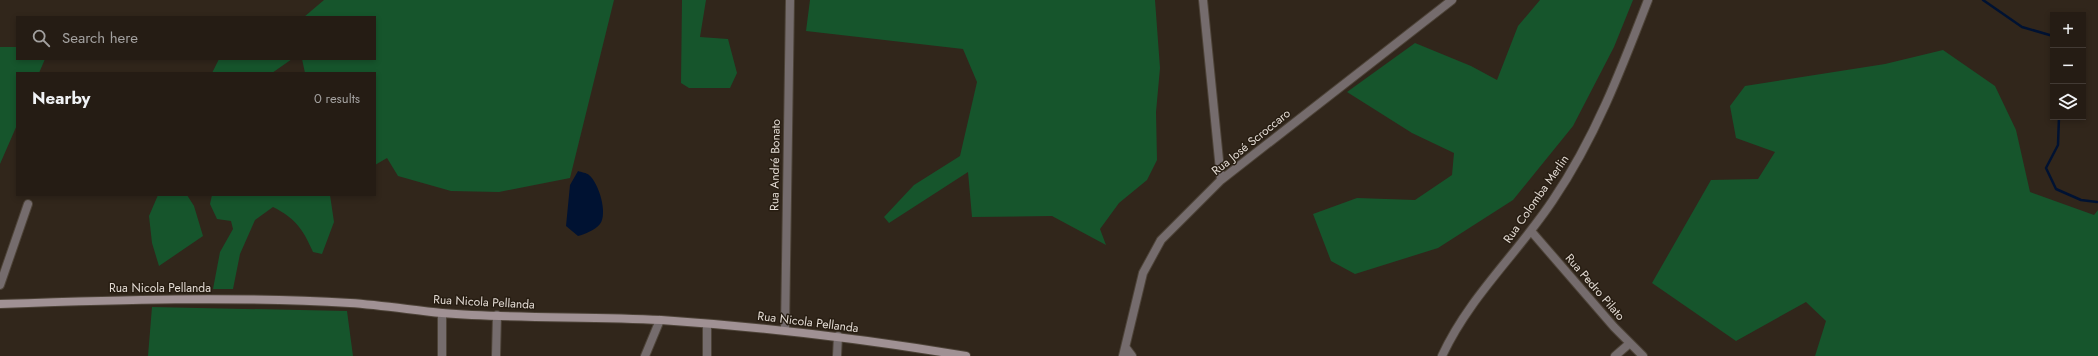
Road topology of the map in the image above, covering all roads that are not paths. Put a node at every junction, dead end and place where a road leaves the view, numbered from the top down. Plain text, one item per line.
1 (790, 0) edge
2 (1203, 0) edge
3 (1452, 0) edge
4 (1648, 0) edge
5 (1221, 180) junction
6 (28, 204) dead end
7 (1531, 231) junction
8 (0, 285) edge
9 (0, 304) edge
10 (442, 313) junction
11 (497, 315) junction
12 (660, 320) junction
13 (707, 324) junction
14 (785, 330) junction
15 (838, 336) junction
16 (1630, 343) junction
17 (1125, 352) edge
18 (956, 355) edge
19 (442, 356) edge
20 (496, 356) edge
21 (645, 356) edge
22 (707, 356) edge
23 (836, 356) edge
24 (966, 356) edge
25 (1132, 356) edge
26 (1442, 356) edge
27 (1616, 356) edge
28 (1643, 356) edge

1 - 14 street, Rua André Bonato
2 - 5 street
3 - 5 street, Rua José Scroccaro
4 - 7 street, Rua Colomba Merlin
5 - 17 street, Rua José Scroccaro
6 - 8 street
7 - 16 street, Rua Pedro Pilato
7 - 26 street, Rua Colomba Merlin
9 - 10 main road, Rua Nicola Pellanda
10 - 11 main road, Rua Nicola Pellanda
10 - 19 street
11 - 12 main road, Rua Nicola Pellanda
11 - 20 street
12 - 13 main road, Rua Nicola Pellanda
12 - 21 street
13 - 14 main road, Rua Nicola Pellanda
13 - 22 street
14 - 15 main road, Rua Nicola Pellanda
15 - 18 main road, Rua Nicola Pellanda
15 - 23 street
16 - 27 street
16 - 28 street, Rua Pedro Pilato
17 - 25 street, Rua José Scroccaro
18 - 24 main road, Rua Nicola Pellanda

